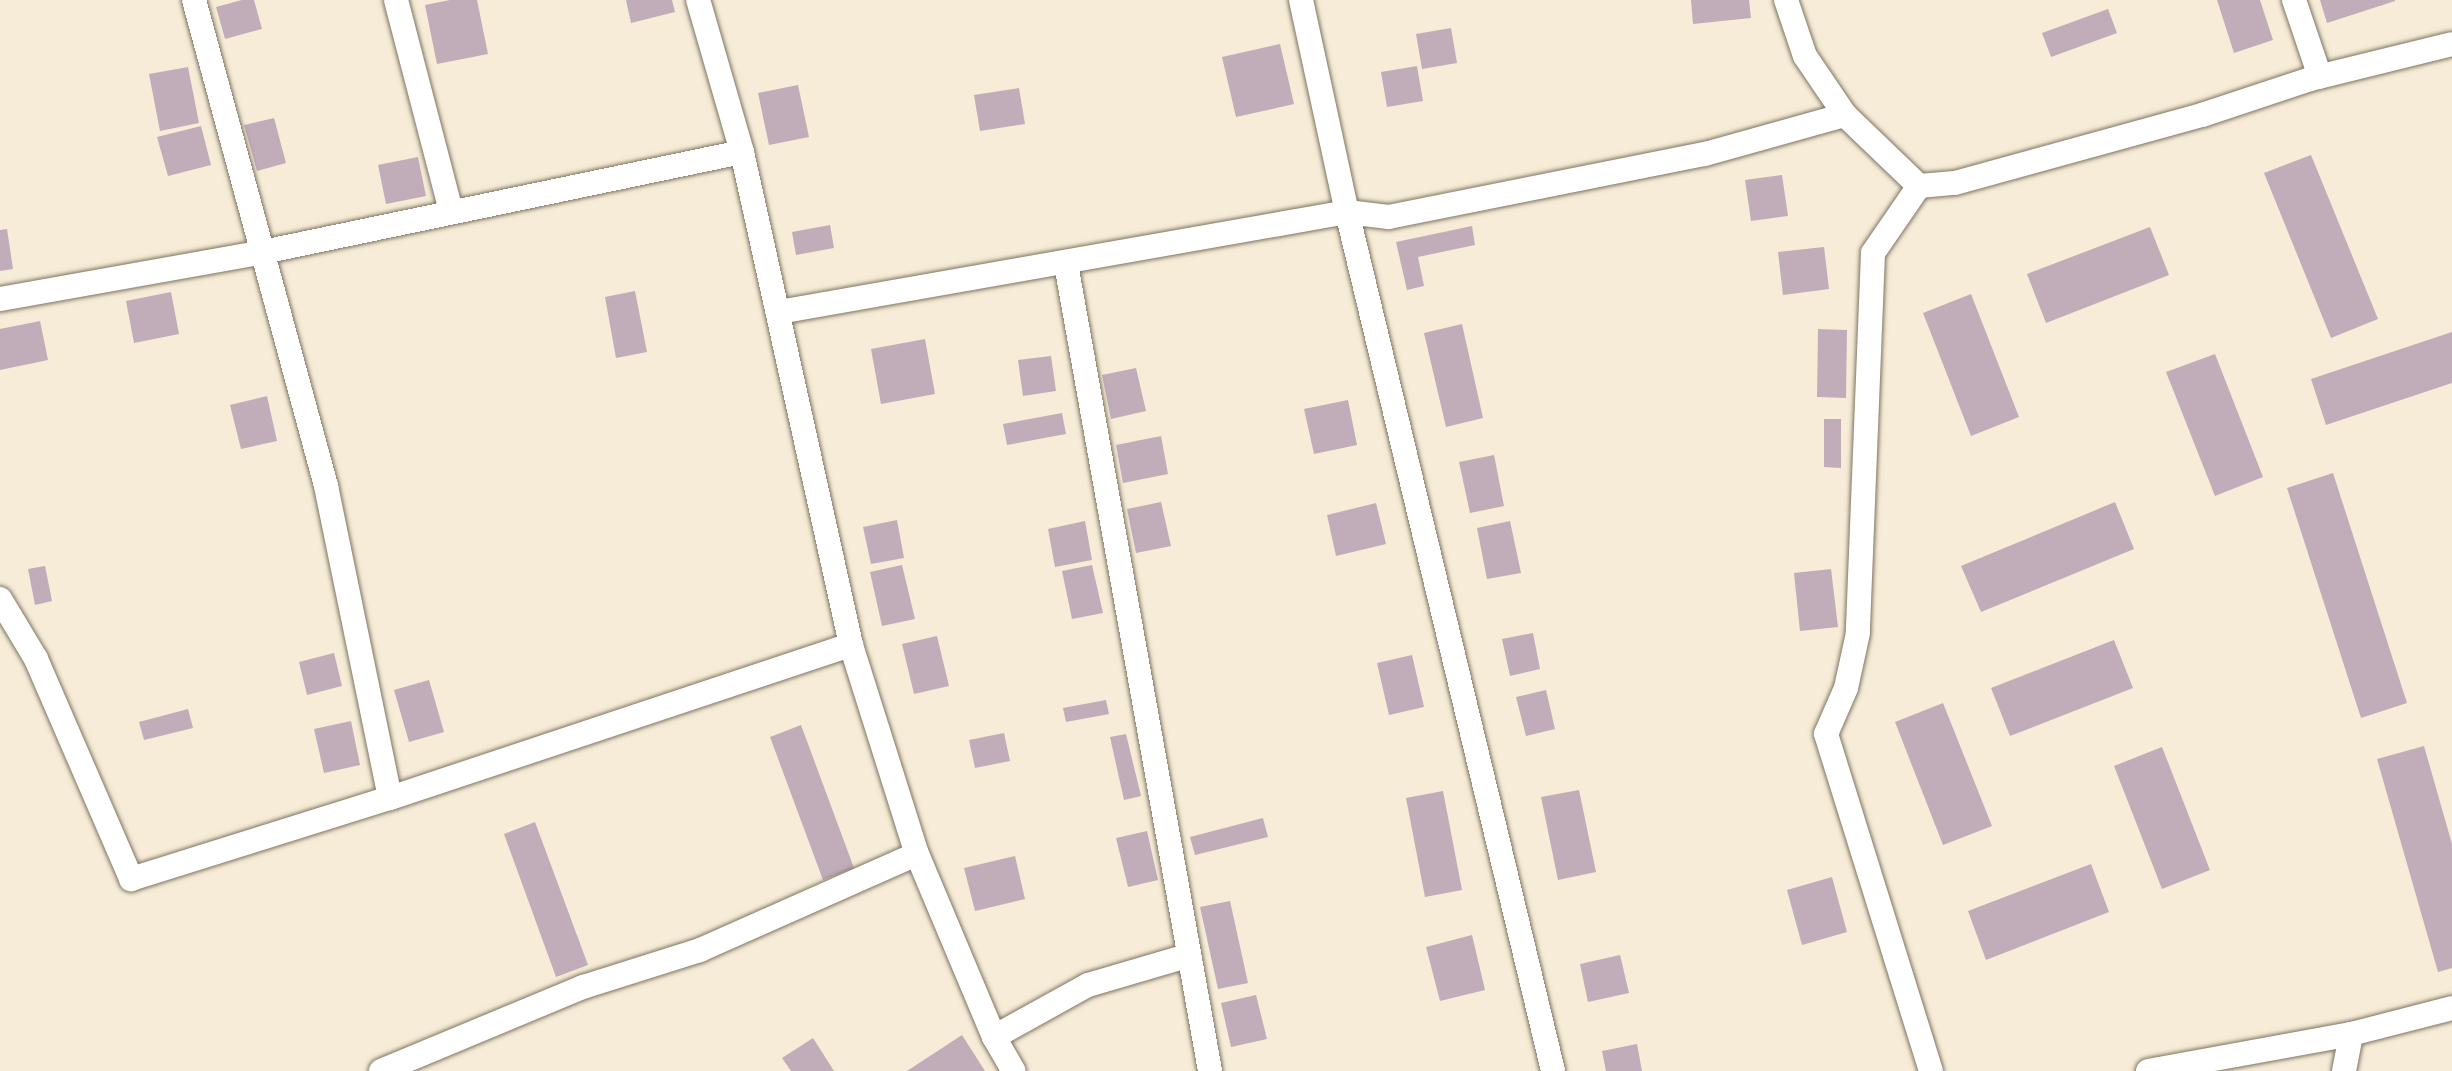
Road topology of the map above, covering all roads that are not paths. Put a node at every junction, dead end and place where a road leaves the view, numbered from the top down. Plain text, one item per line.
1 (194, 0) edge
2 (396, 0) edge
3 (698, 0) edge
4 (1301, 0) edge
5 (1786, 0) edge
6 (2294, 0) edge
7 (2452, 44) edge
8 (2320, 77) junction
9 (1845, 115) junction
10 (742, 152) junction
11 (1919, 186) junction
12 (451, 211) junction
13 (1347, 212) junction
14 (263, 252) junction
15 (1066, 264) junction
16 (0, 299) edge
17 (779, 313) junction
18 (0, 599) edge
19 (850, 645) junction
20 (390, 799) junction
21 (917, 854) junction
22 (1187, 956) junction
23 (2452, 1008) edge
24 (2351, 1034) junction
25 (994, 1037) junction
26 (381, 1071) edge
27 (1014, 1071) edge
28 (1210, 1071) edge
29 (1553, 1071) edge
30 (1931, 1071) edge
31 (2148, 1071) edge
32 (2343, 1071) edge

1 - 14 street
2 - 12 street
3 - 10 street
4 - 13 street
5 - 9 street
6 - 8 street
7 - 8 street
8 - 11 street
9 - 11 street
9 - 13 street
10 - 12 street
10 - 17 street
11 - 30 street
12 - 14 street
13 - 15 street
13 - 29 street
14 - 16 street
14 - 20 street
15 - 17 street
15 - 22 street
17 - 19 street
18 - 20 street
19 - 20 street
19 - 21 street
21 - 25 street
21 - 26 street
22 - 25 street
22 - 28 street
23 - 24 street
24 - 31 street
24 - 32 street
25 - 27 street

